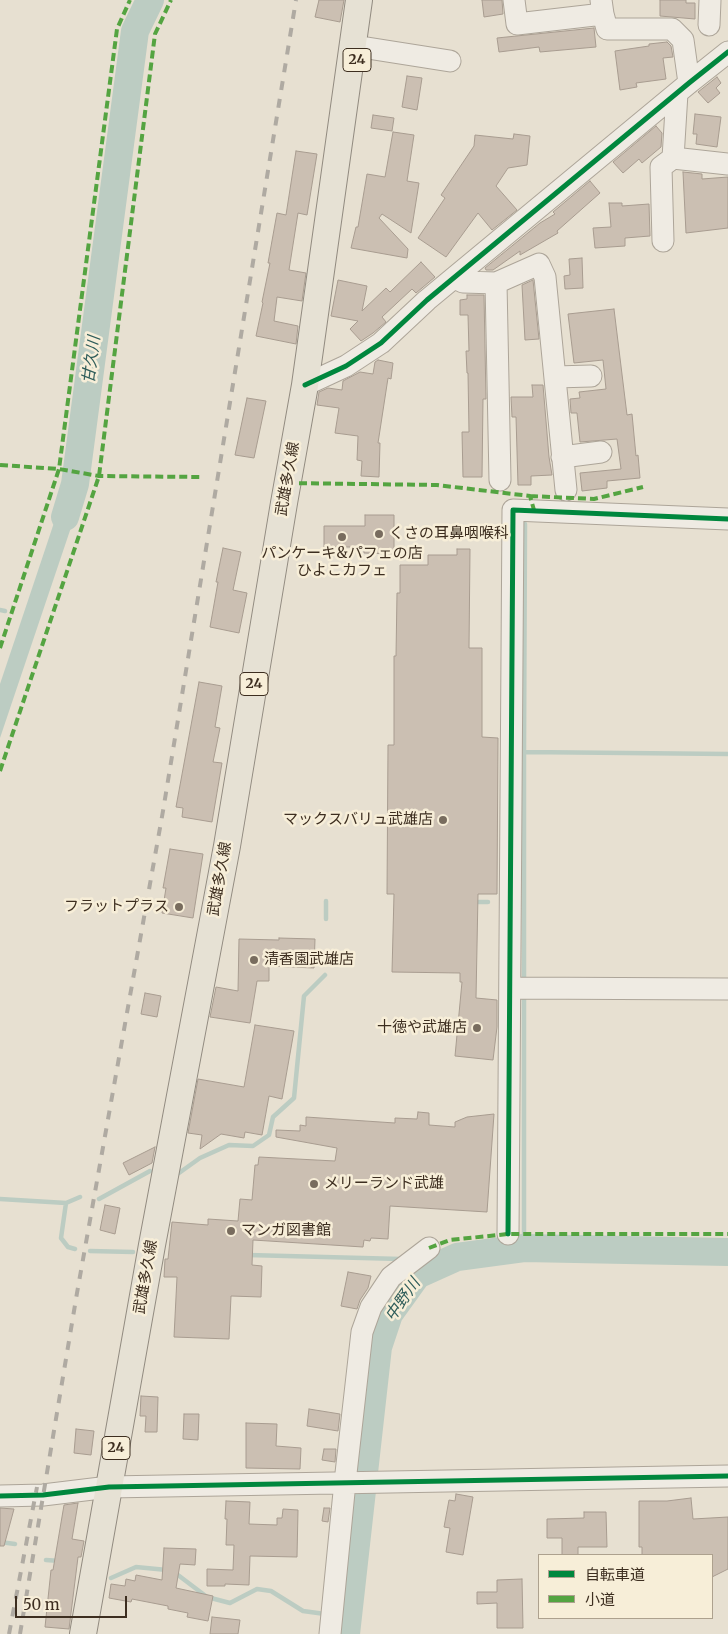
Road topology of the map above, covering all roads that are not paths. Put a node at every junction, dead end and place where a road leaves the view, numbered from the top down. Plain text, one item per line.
1 (359, 0) edge
2 (373, 0) edge
3 (514, 0) edge
4 (710, 0) edge
5 (602, 7) edge
6 (709, 24) dead end
7 (361, 47) junction
8 (728, 52) edge
9 (450, 61) dead end
10 (683, 88) junction
11 (342, 121) junction
12 (673, 158) junction
13 (728, 164) edge
14 (663, 241) dead end
15 (455, 278) junction
16 (496, 283) junction
17 (591, 376) dead end
18 (554, 377) junction
19 (305, 385) junction
20 (601, 452) dead end
21 (562, 457) junction
22 (500, 480) dead end
23 (566, 490) dead end
24 (728, 519) edge
25 (521, 988) junction
26 (728, 990) edge
27 (508, 1234) dead end
28 (428, 1248) dead end
29 (728, 1476) edge
30 (348, 1482) junction
31 (109, 1487) junction
32 (0, 1496) edge
33 (83, 1634) edge
34 (330, 1634) edge

1 - 11 main road, 武雄多久線 / 24
2 - 7 main road, 武雄多久線 / 24
3 - 5 street
4 - 6 street
5 - 10 street
7 - 9 street
7 - 11 main road, 武雄多久線 / 24
8 - 10 street
10 - 12 street
10 - 15 street
11 - 19 main road, 武雄多久線 / 24
12 - 13 street
12 - 14 street
15 - 16 street
15 - 19 street
16 - 18 street
16 - 22 street
17 - 18 street
18 - 21 street
19 - 31 main road, 武雄多久線 / 24
20 - 21 street
21 - 23 street
24 - 25 street
25 - 26 street
25 - 27 street
28 - 30 street
29 - 30 street
30 - 31 street
30 - 34 street
31 - 32 street
31 - 33 main road, 武雄多久線 / 24

